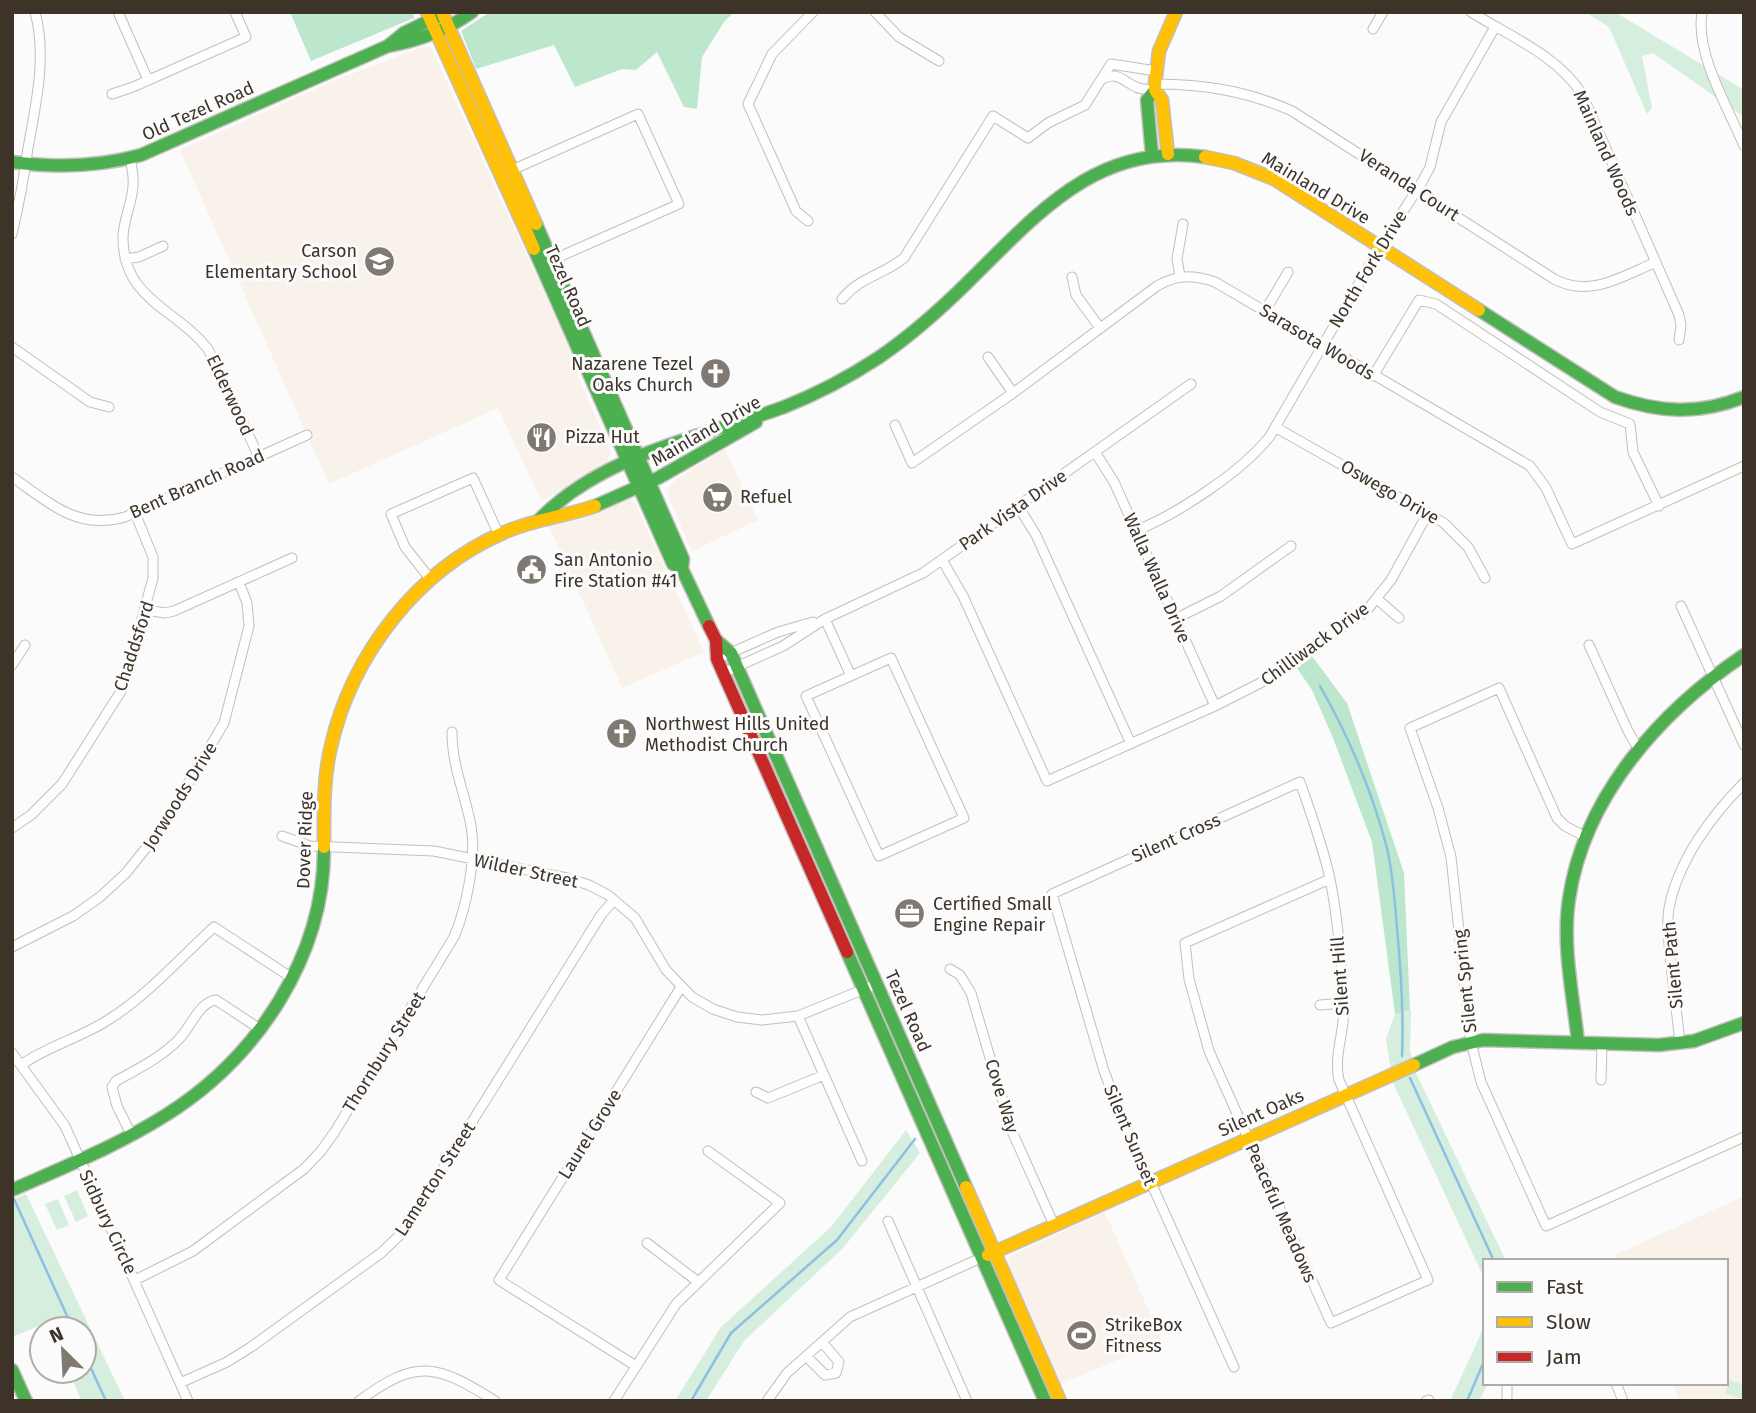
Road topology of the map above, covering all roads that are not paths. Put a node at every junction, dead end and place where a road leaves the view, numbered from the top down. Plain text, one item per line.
1 (35, 12) edge
2 (118, 12) edge
3 (234, 12) edge
4 (472, 12) edge
5 (813, 12) edge
6 (875, 12) edge
7 (1175, 12) edge
8 (1383, 12) edge
9 (1471, 12) edge
10 (1703, 12) edge
11 (445, 16) edge
12 (431, 21) edge
13 (1495, 27) junction
14 (1374, 29) dead end
15 (939, 61) dead end
16 (1102, 79) junction
17 (148, 80) junction
18 (1155, 82) junction
19 (112, 94) dead end
20 (1744, 146) edge
21 (1168, 154) junction
22 (1152, 155) junction
23 (130, 159) junction
24 (19, 163) edge
25 (512, 170) junction
26 (1417, 190) junction
27 (808, 221) dead end
28 (1184, 223) dead end
29 (12, 234) edge
30 (163, 246) dead end
31 (1380, 247) junction
32 (125, 259) junction
33 (552, 260) junction
34 (1654, 262) junction
35 (1288, 272) dead end
36 (1180, 276) junction
37 (1072, 277) dead end
38 (842, 299) dead end
39 (1265, 311) junction
40 (1100, 328) junction
41 (1679, 340) dead end
42 (1323, 344) junction
43 (12, 347) edge
44 (988, 357) dead end
45 (1373, 376) junction
46 (1191, 384) dead end
47 (1013, 393) junction
48 (1744, 397) edge
49 (109, 407) dead end
50 (780, 408) junction
51 (895, 425) dead end
52 (1275, 427) junction
53 (307, 435) dead end
54 (1095, 452) junction
55 (259, 457) junction
56 (633, 461) junction
57 (1744, 466) edge
58 (12, 477) edge
59 (643, 485) junction
60 (1018, 506) junction
61 (1658, 506) junction
62 (135, 513) junction
63 (1428, 513) junction
64 (540, 519) junction
65 (1135, 531) junction
66 (499, 535) junction
67 (1291, 546) dead end
68 (292, 558) dead end
69 (942, 560) junction
70 (1485, 578) dead end
71 (430, 580) junction
72 (239, 582) junction
73 (1377, 599) junction
74 (1681, 606) dead end
75 (146, 610) junction
76 (1175, 618) junction
77 (1399, 618) dead end
78 (825, 619) junction
79 (716, 640) junction
80 (25, 645) dead end
81 (1589, 645) dead end
82 (731, 653) junction
83 (1744, 655) edge
84 (717, 659) junction
85 (12, 665) edge
86 (737, 667) junction
87 (723, 673) junction
88 (851, 676) junction
89 (1712, 677) junction
90 (1215, 706) junction
91 (452, 732) dead end
92 (1131, 744) junction
93 (1744, 745) edge
94 (1639, 750) junction
95 (1300, 782) joint
96 (1744, 783) edge
97 (12, 828) edge
98 (282, 836) dead end
99 (1586, 837) junction
100 (324, 847) junction
101 (471, 859) junction
102 (1330, 879) junction
103 (1052, 894) joint
104 (614, 900) junction
105 (12, 947) edge
106 (950, 969) dead end
107 (292, 978) junction
108 (877, 984) junction
109 (681, 987) junction
110 (864, 989) junction
111 (1344, 1003) junction
112 (1320, 1005) dead end
113 (798, 1016) junction
114 (1744, 1023) edge
115 (260, 1029) junction
116 (1471, 1042) junction
117 (1578, 1042) junction
118 (1680, 1043) junction
119 (1602, 1044) junction
120 (12, 1053) edge
121 (21, 1065) junction
122 (824, 1075) junction
123 (1601, 1080) dead end
124 (755, 1092) dead end
125 (1345, 1094) junction
126 (132, 1136) junction
127 (1744, 1137) edge
128 (1247, 1138) junction
129 (708, 1151) dead end
130 (79, 1160) junction
131 (862, 1161) dead end
132 (1150, 1182) junction
133 (12, 1190) edge
134 (888, 1221) dead end
135 (1054, 1225) junction
136 (647, 1243) dead end
137 (995, 1252) junction
138 (982, 1257) junction
139 (135, 1280) junction
140 (697, 1281) junction
141 (916, 1287) junction
142 (1331, 1323) joint
143 (822, 1342) junction
144 (806, 1356) junction
145 (636, 1366) junction
146 (1234, 1367) dead end
147 (12, 1370) edge
148 (180, 1383) junction
149 (26, 1401) edge
150 (188, 1401) edge
151 (359, 1401) edge
152 (495, 1401) edge
153 (614, 1401) edge
154 (767, 1401) edge
155 (967, 1401) edge
156 (1045, 1401) edge
157 (1060, 1401) edge

1 - 24 street
2 - 17 street
3 - 17 street
4 - 11 main road, Old Tezel Road
5 - 27 street
6 - 15 street
7 - 18 main road
8 - 14 street
9 - 13 street, Mainland Woods
10 - 20 street
11 - 12 main road, Old Tezel Road
11 - 25 main road, Tezel Road
12 - 23 main road, Old Tezel Road
12 - 56 main road, Tezel Road
13 - 26 street, North Fork Drive
13 - 34 street, Mainland Woods
16 - 18 street, Veranda Court
16 - 18 street, Veranda Court
16 - 38 street, Veranda Court
17 - 19 street
18 - 21 main road
18 - 22 main road
18 - 26 street, Veranda Court
21 - 22 main road, Mainland Drive
21 - 31 main road, Mainland Drive
22 - 50 main road, Mainland Drive
23 - 24 main road, Old Tezel Road
23 - 32 street, Elderwood
24 - 29 street
25 - 33 main road, Tezel Road
25 - 33 street
26 - 31 street, North Fork Drive
26 - 34 street, Veranda Court
28 - 36 street
30 - 32 street
31 - 42 street, North Fork Drive
31 - 48 main road, Mainland Drive
32 - 55 street, Elderwood
33 - 56 main road, Tezel Road
34 - 41 street, Mainland Woods
35 - 39 street
36 - 39 street, Sarasota Woods
36 - 40 street
37 - 40 street
39 - 42 street, Sarasota Woods
40 - 47 street
42 - 45 street, Sarasota Woods
42 - 52 street, North Fork Drive
43 - 49 street
44 - 47 street
45 - 61 street, Sarasota Woods
45 - 61 street
46 - 54 street, Park Vista Drive
47 - 51 street
50 - 56 main road, Mainland Drive
50 - 59 main road, Mainland Drive
52 - 63 street, Oswego Drive
52 - 65 street, North Fork Drive
53 - 55 street, Bent Branch Road
54 - 60 street, Park Vista Drive
54 - 65 street, Walla Walla Drive
55 - 62 street, Bent Branch Road
56 - 59 main road, Tezel Road
56 - 64 main road, Dover Ridge
57 - 61 street, Sarasota Woods
58 - 62 street, Bent Branch Road
59 - 64 main road, Dover Ridge
59 - 79 main road, Tezel Road
60 - 69 street, Park Vista Drive
60 - 92 street
62 - 75 street, Chaddsford
63 - 70 street, Oswego Drive
63 - 73 street, Chilliwack Drive
64 - 66 main road, Dover Ridge
65 - 76 street, Walla Walla Drive
66 - 71 main road, Dover Ridge
66 - 71 street
67 - 76 street
68 - 72 street
69 - 78 street, Park Vista Drive
69 - 92 street, Chilliwack Drive
71 - 100 main road, Dover Ridge
72 - 75 street
72 - 105 street, Jorwoods Drive
73 - 77 street
73 - 90 street, Chilliwack Drive
74 - 89 street
75 - 97 street, Chaddsford
76 - 90 street, Walla Walla Drive
78 - 82 street, Park Vista Drive
78 - 86 street, Park Vista Drive
78 - 88 street
79 - 82 main road, Tezel Road
79 - 84 main road, Tezel Road
80 - 85 street
81 - 94 street
82 - 84 street, Park Vista Drive
82 - 86 main road, Tezel Road
83 - 89 main road
84 - 87 main road, Tezel Road
86 - 87 street, Park Vista Drive
86 - 108 main road, Tezel Road
87 - 110 main road, Tezel Road
88 - 88 street
89 - 93 street
89 - 94 main road
90 - 92 street, Chilliwack Drive
91 - 101 street, Thornbury Street
94 - 99 main road
95 - 102 street, Silent Hill
95 - 103 street, Silent Cross
96 - 118 street, Silent Path
98 - 100 street, Wilder Street
99 - 116 street, Silent Spring
99 - 117 main road
100 - 101 street, Wilder Street
100 - 107 main road, Dover Ridge
101 - 104 street, Wilder Street
101 - 139 street, Thornbury Street
102 - 111 street, Silent Hill
102 - 128 street, Peaceful Meadows
103 - 132 street, Silent Sunset
104 - 109 street, Wilder Street
104 - 148 street, Lamerton Street
106 - 135 street, Cove Way
107 - 115 main road, Dover Ridge
107 - 121 street
108 - 110 street, Wilder Street
108 - 137 main road, Tezel Road
109 - 113 street, Wilder Street
109 - 145 street, Laurel Grove
110 - 113 street, Wilder Street
110 - 138 main road, Tezel Road
111 - 112 street
111 - 125 street, Silent Hill
113 - 122 street
114 - 118 main road, Silent Oaks
115 - 126 main road, Dover Ridge
115 - 126 street
116 - 117 main road, Silent Oaks
116 - 125 main road, Silent Oaks
116 - 127 street, Silent Spring
117 - 119 main road, Silent Oaks
118 - 119 main road, Silent Oaks
119 - 123 street
120 - 121 street, Sidbury Circle
121 - 130 street, Sidbury Circle
122 - 124 street
122 - 131 street
125 - 128 main road, Silent Oaks
125 - 142 street, Silent Hill
126 - 130 main road, Dover Ridge
128 - 132 main road, Silent Oaks
128 - 142 street, Peaceful Meadows
129 - 140 street
130 - 133 main road, Dover Ridge
130 - 139 street, Sidbury Circle
132 - 135 main road, Silent Oaks
132 - 146 street, Silent Sunset
134 - 141 street
135 - 137 main road, Silent Oaks
136 - 140 street
137 - 138 main road, Silent Oaks
137 - 157 main road, Tezel Road
138 - 141 street, Silent Oaks
138 - 156 main road, Tezel Road
139 - 148 street, Sidbury Circle
140 - 145 street
141 - 143 street, Silent Oaks
141 - 155 street
143 - 144 street, Silent Oaks
143 - 144 street
144 - 154 street, Silent Oaks
145 - 153 street
147 - 149 main road
148 - 150 street, Sidbury Circle
151 - 152 street

